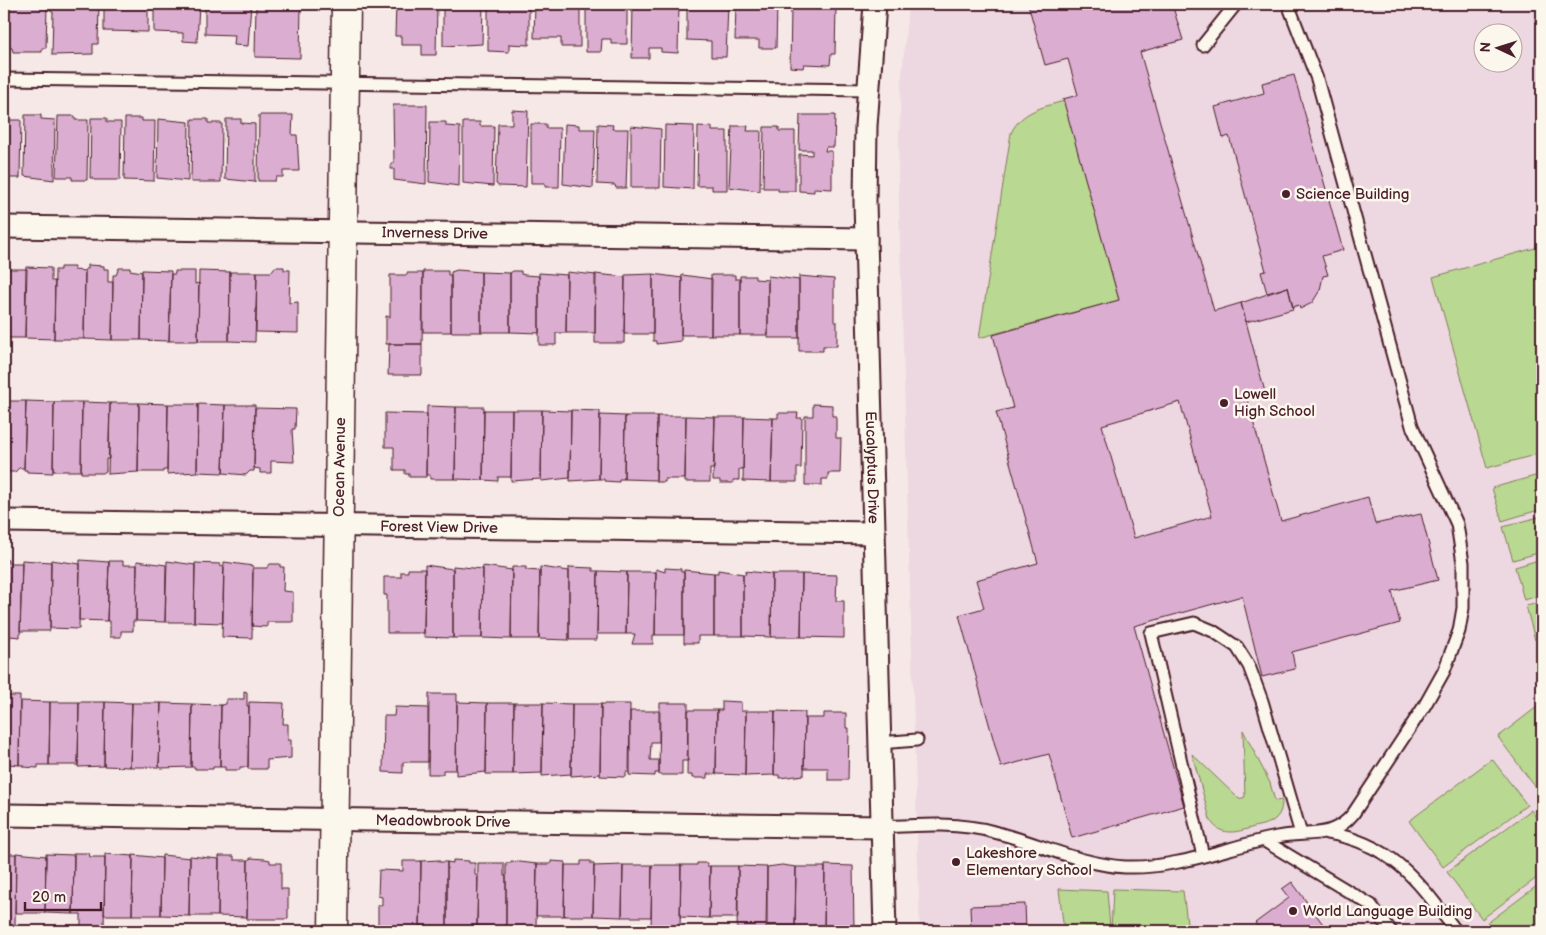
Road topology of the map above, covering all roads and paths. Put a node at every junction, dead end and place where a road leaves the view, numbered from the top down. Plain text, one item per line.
1 (346, 4) edge
2 (875, 4) edge
3 (1236, 4) edge
4 (1288, 4) edge
5 (1203, 45) dead end
6 (4, 79) edge
7 (345, 83) junction
8 (868, 90) junction
9 (4, 227) edge
10 (343, 232) junction
11 (866, 239) junction
12 (4, 521) edge
13 (338, 526) junction
14 (874, 533) junction
15 (917, 740) dead end
16 (880, 742) junction
17 (4, 815) edge
18 (334, 820) junction
19 (882, 827) junction
20 (1323, 833) junction
21 (1301, 834) junction
22 (1263, 840) junction
23 (1203, 856) junction
24 (332, 931) edge
25 (885, 931) edge
26 (1391, 931) edge
27 (1456, 931) edge

1 - 7 street, Ocean Avenue
2 - 8 street, Eucalyptus Drive
3 - 5 lane
4 - 20 lane
6 - 7 lane
7 - 8 lane
7 - 10 street, Ocean Avenue
8 - 11 street, Eucalyptus Drive
9 - 10 street, Inverness Drive
10 - 11 street, Inverness Drive
10 - 13 street, Ocean Avenue
11 - 14 street, Eucalyptus Drive
12 - 13 street, Forest View Drive
13 - 14 street, Forest View Drive
13 - 18 street, Ocean Avenue
14 - 16 street, Eucalyptus Drive
15 - 16 lane
16 - 19 street, Eucalyptus Drive
17 - 18 street, Meadowbrook Drive
18 - 19 street, Meadowbrook Drive
18 - 24 street, Ocean Avenue
19 - 23 lane
19 - 25 street, Eucalyptus Drive
20 - 21 lane
20 - 27 lane
21 - 22 lane
21 - 23 lane
22 - 23 lane
22 - 26 lane

